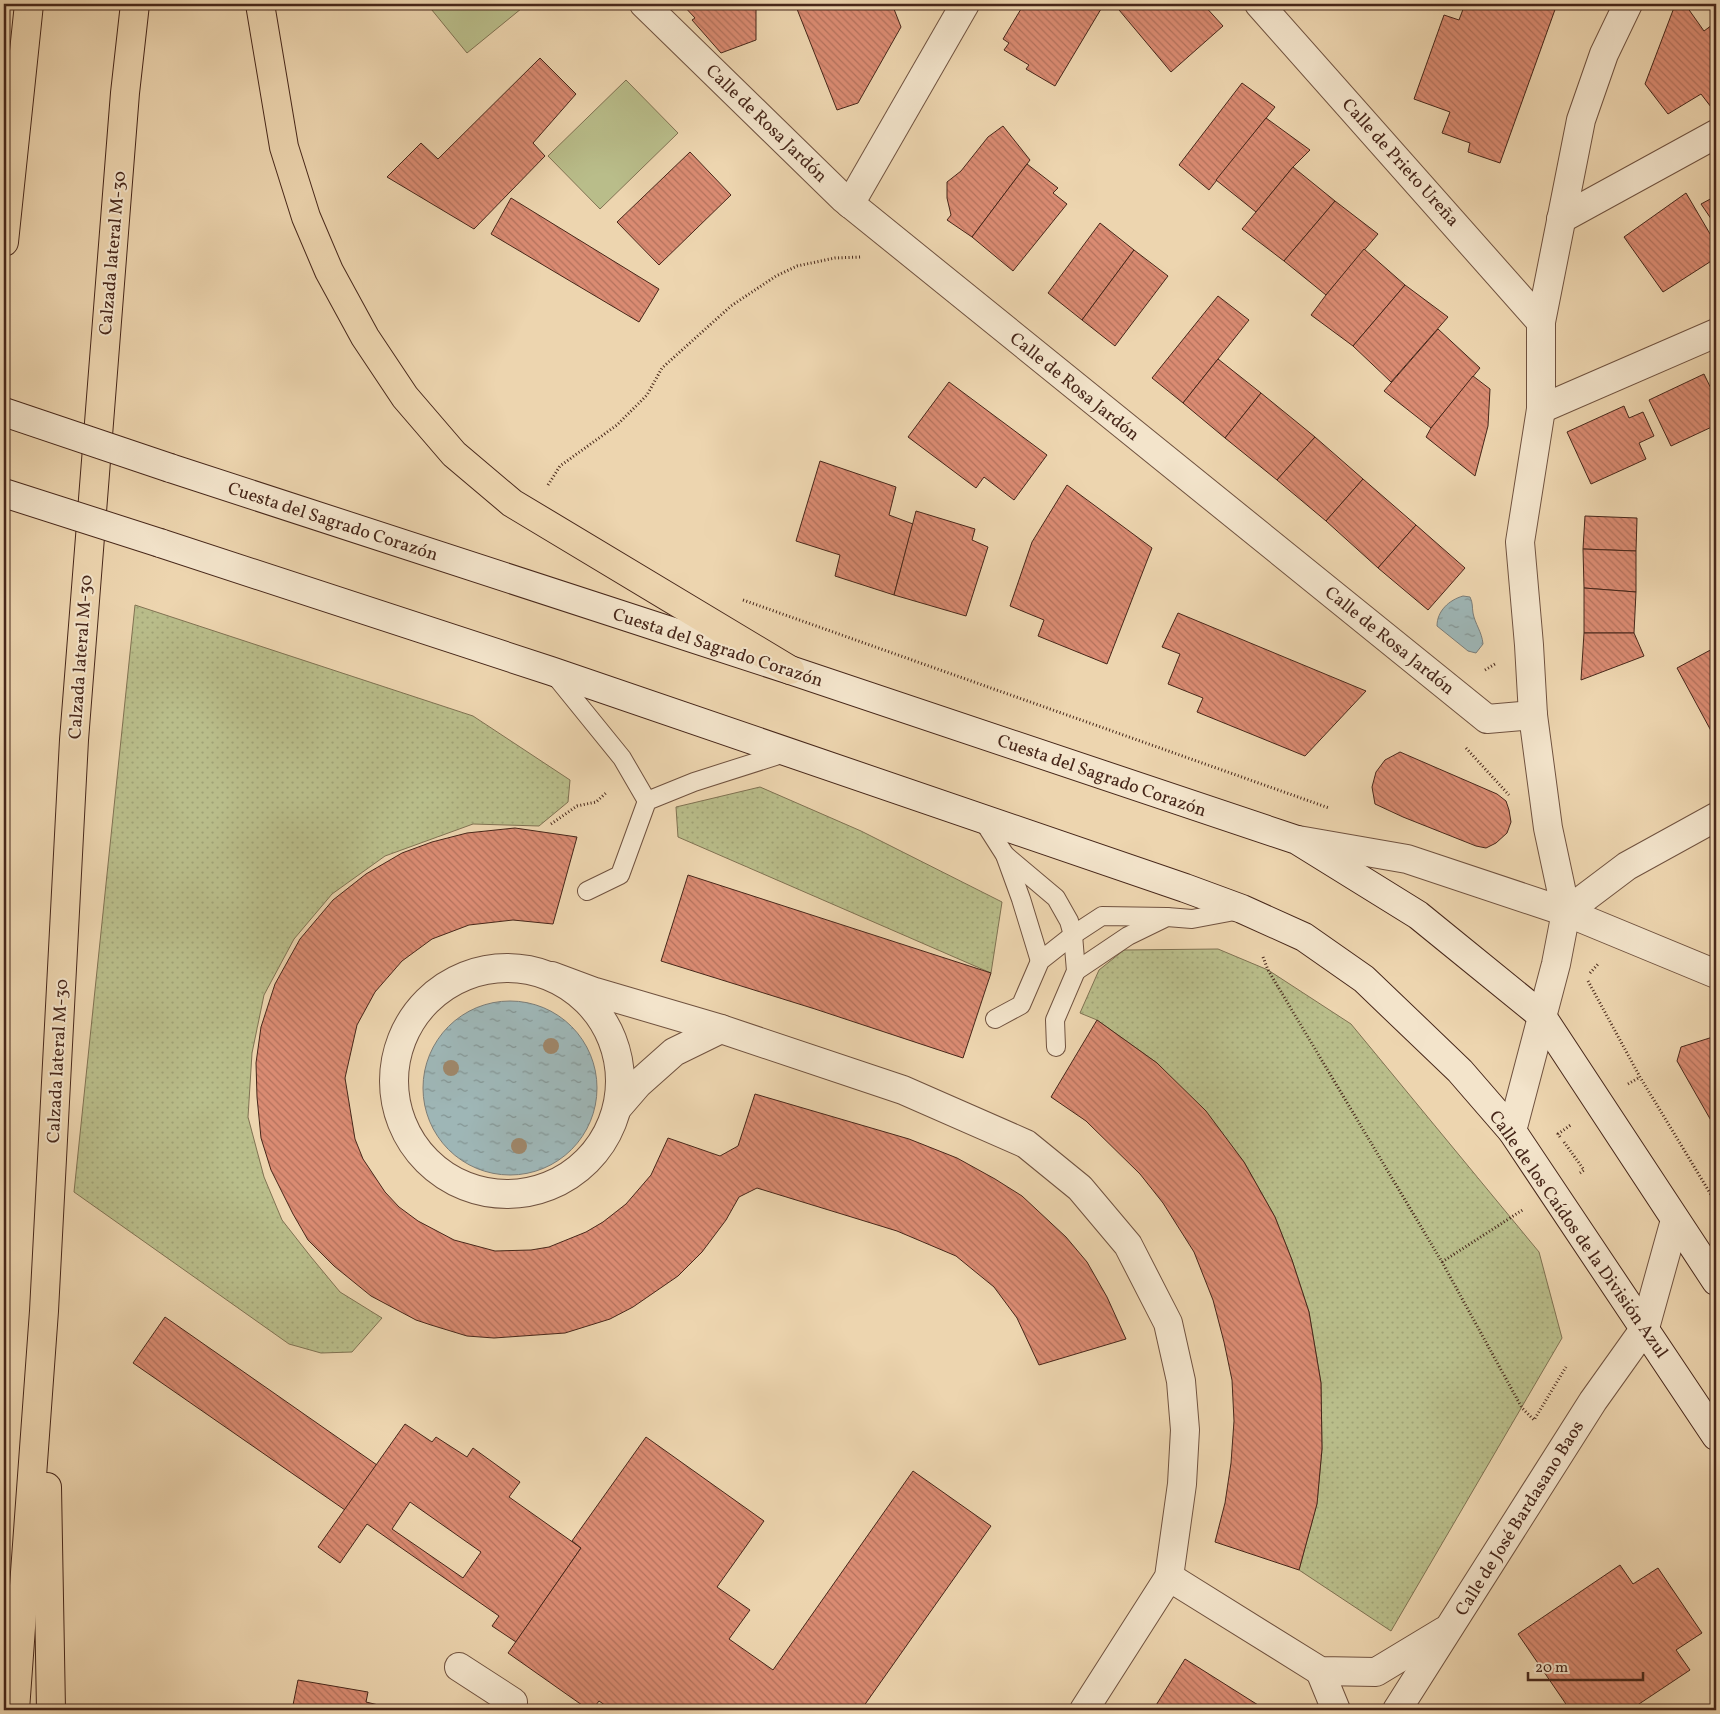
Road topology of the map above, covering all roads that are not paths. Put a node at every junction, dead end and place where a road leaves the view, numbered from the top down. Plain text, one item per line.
1 (29, 4) edge
2 (135, 4) edge
3 (260, 4) edge
4 (644, 4) edge
5 (965, 4) edge
6 (1259, 4) edge
7 (1628, 4) edge
8 (1716, 134) edge
9 (848, 202) junction
10 (1561, 219) junction
11 (4, 242) edge
12 (1541, 322) junction
13 (1716, 332) edge
14 (1541, 410) junction
15 (4, 412) edge
16 (4, 493) edge
17 (790, 670) junction
18 (551, 671) junction
19 (1533, 714) junction
20 (788, 752) junction
21 (647, 801) junction
22 (1716, 817) edge
23 (982, 819) junction
24 (1298, 840) junction
25 (1005, 856) junction
26 (587, 891) dead end
27 (1242, 909) junction
28 (1566, 912) junction
29 (1167, 917) junction
30 (1073, 935) junction
31 (1040, 961) junction
32 (1076, 970) junction
33 (1716, 974) edge
34 (552, 976) junction
35 (1541, 1015) junction
36 (995, 1019) dead end
37 (721, 1028) junction
38 (1056, 1047) dead end
39 (619, 1106) junction
40 (1512, 1131) junction
41 (1675, 1220) junction
42 (1716, 1281) edge
43 (44, 1311) junction
44 (1645, 1328) junction
45 (1716, 1436) edge
46 (1169, 1577) junction
47 (1450, 1628) junction
48 (459, 1667) dead end
49 (1320, 1671) junction
50 (15, 1710) edge
51 (51, 1710) edge
52 (511, 1710) edge
53 (1084, 1710) edge
54 (1336, 1710) edge
55 (1397, 1710) edge

1 - 11 highway
2 - 43 highway, Calzada lateral M-30
3 - 17 highway
4 - 9 street, Calle de Rosa Jardón
5 - 9 street
6 - 12 street, Calle de Prieto Ureña
7 - 10 street
8 - 10 street
9 - 19 street, Calle de Rosa Jardón
10 - 12 street
12 - 14 street
13 - 14 street
14 - 19 street
15 - 17 street, Cuesta del Sagrado Corazón, bridge
16 - 18 street, bridge
17 - 24 street, Cuesta del Sagrado Corazón
18 - 20 street
18 - 21 lane
19 - 28 street
20 - 21 lane
20 - 23 street
21 - 26 lane
22 - 28 street
23 - 25 lane
23 - 27 street
24 - 28 street
24 - 35 street, Cuesta del Sagrado Corazón
25 - 30 lane
25 - 31 lane
27 - 29 lane
27 - 40 street, Calle de los Caídos de la División Azul
28 - 33 street
28 - 35 street
29 - 30 lane
29 - 32 lane
30 - 31 lane
30 - 32 lane
31 - 36 lane
32 - 38 lane
34 - 37 street
34 - 39 street
34 - 39 street
35 - 40 street
35 - 41 street
37 - 39 street
37 - 46 street
40 - 44 street, Calle de los Caídos de la División Azul
41 - 42 street
41 - 44 street, Calle de José Bardasano Baos
43 - 50 highway
43 - 51 highway
44 - 45 street, Calle de los Caídos de la División Azul
44 - 47 street, Calle de José Bardasano Baos
46 - 49 street
46 - 53 street
47 - 49 street
47 - 55 street, Calle de José Bardasano Baos
48 - 52 street
49 - 54 street

